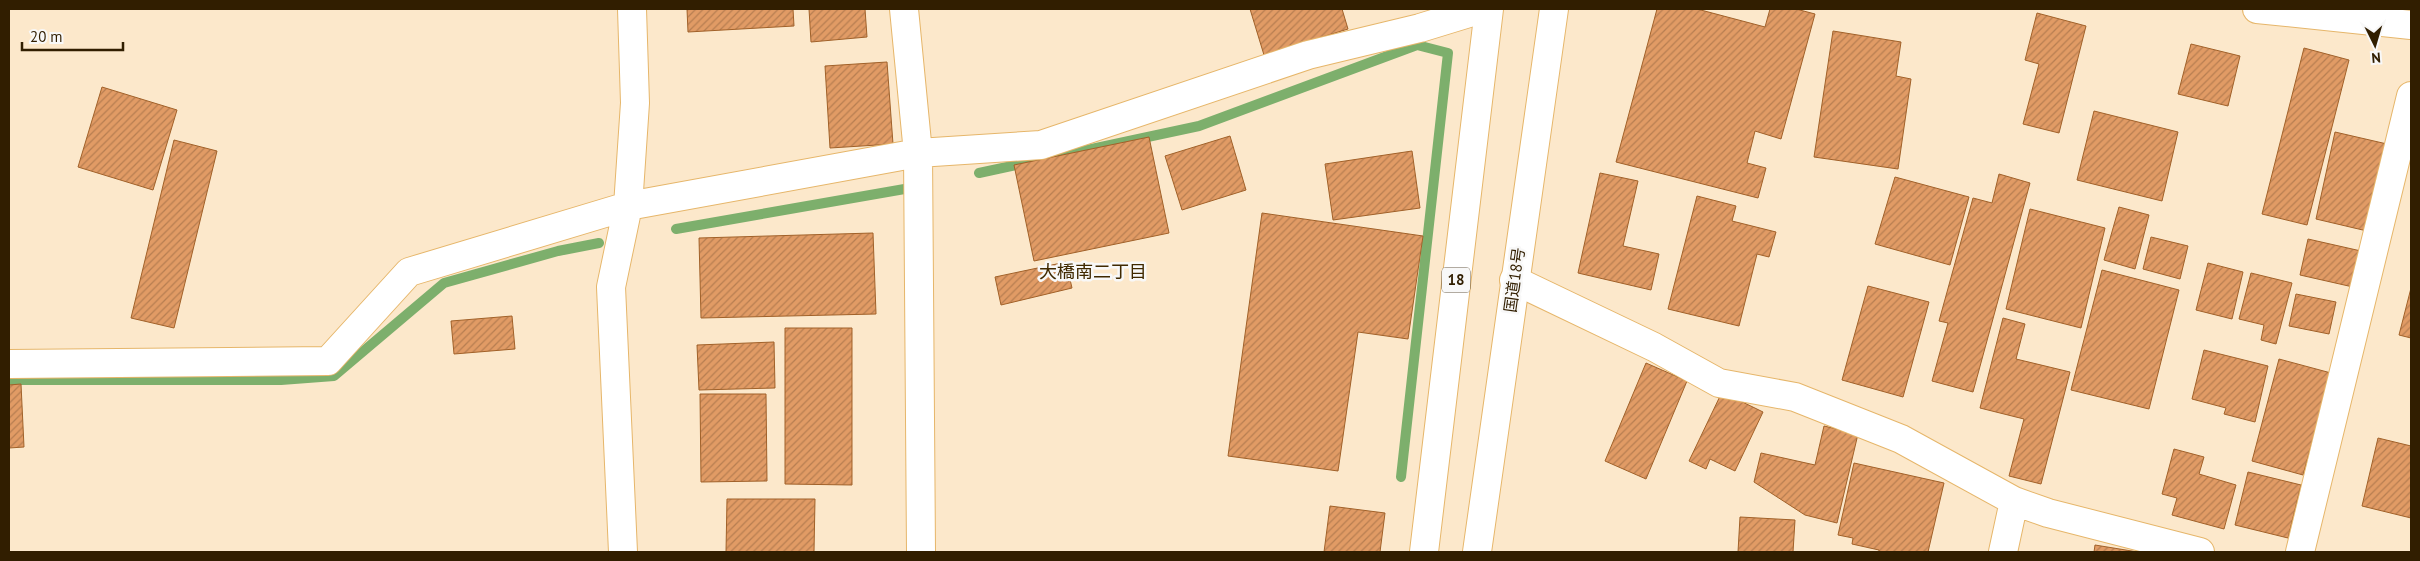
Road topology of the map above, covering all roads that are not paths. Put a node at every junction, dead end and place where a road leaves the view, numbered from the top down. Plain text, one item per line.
1 (632, 9) edge
2 (904, 9) edge
3 (1482, 9) edge
4 (1489, 9) edge
5 (1554, 9) edge
6 (2257, 9) edge
7 (2411, 25) edge
8 (2411, 96) edge
9 (918, 153) junction
10 (628, 206) junction
11 (1514, 280) junction
12 (9, 364) edge
13 (2014, 501) junction
14 (623, 552) edge
15 (921, 552) edge
16 (1424, 552) edge
17 (1477, 552) edge
18 (2003, 552) edge
19 (2200, 552) edge
20 (2300, 552) edge

1 - 10 main road
2 - 9 main road
3 - 9 main road
4 - 16 main road, 18
5 - 11 main road, 国道18号
6 - 7 main road
8 - 20 main road
9 - 10 main road
9 - 15 main road
10 - 12 main road
10 - 14 main road
11 - 13 main road
11 - 17 main road, 国道18号
13 - 18 main road
13 - 19 main road

